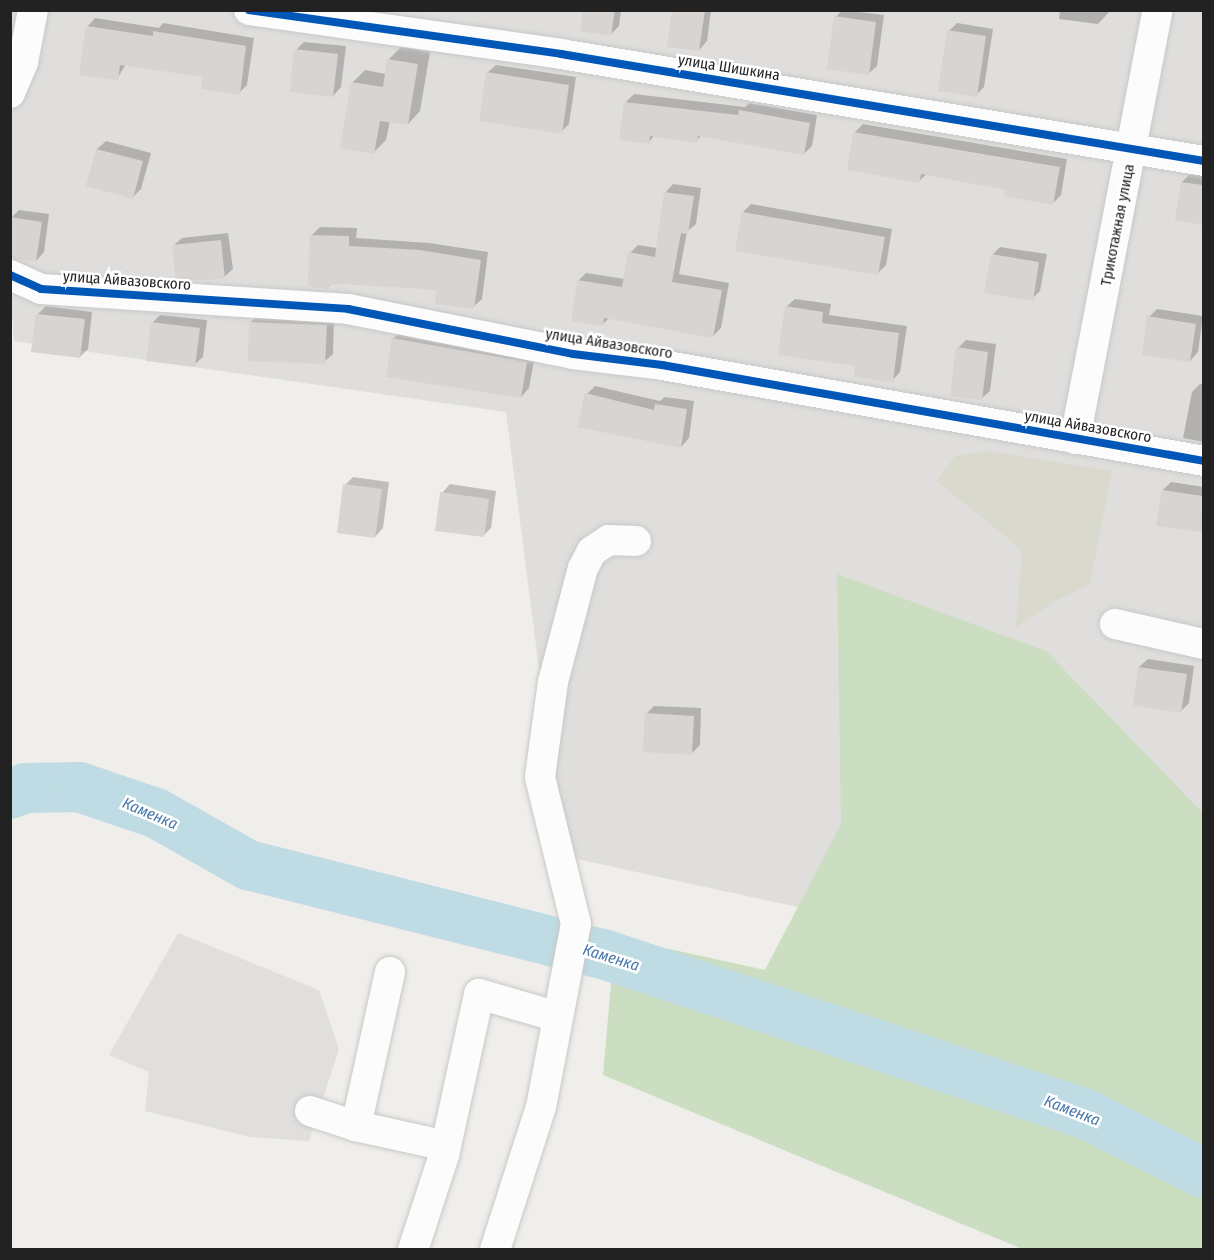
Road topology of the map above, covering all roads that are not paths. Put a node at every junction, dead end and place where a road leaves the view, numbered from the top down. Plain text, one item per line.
1 (33, 10) edge
2 (249, 10) edge
3 (1158, 10) edge
4 (10, 93) edge
5 (1133, 149) junction
6 (1203, 161) edge
7 (10, 274) edge
8 (1075, 439) junction
9 (1203, 461) edge
10 (636, 541) dead end
11 (1115, 624) dead end
12 (1203, 644) edge
13 (390, 972) dead end
14 (558, 1017) junction
15 (310, 1112) dead end
16 (356, 1126) junction
17 (446, 1146) junction
18 (413, 1250) edge
19 (495, 1250) edge

1 - 4 street
2 - 5 street, улица Шишкина
3 - 5 street, Трикотажная улица
5 - 6 street, улица Шишкина
5 - 8 street, Трикотажная улица
7 - 8 street, улица Айвазовского
8 - 9 street, улица Айвазовского
10 - 14 street
11 - 12 street
13 - 16 street
14 - 17 street
14 - 19 street
15 - 16 street
16 - 17 street
17 - 18 street

